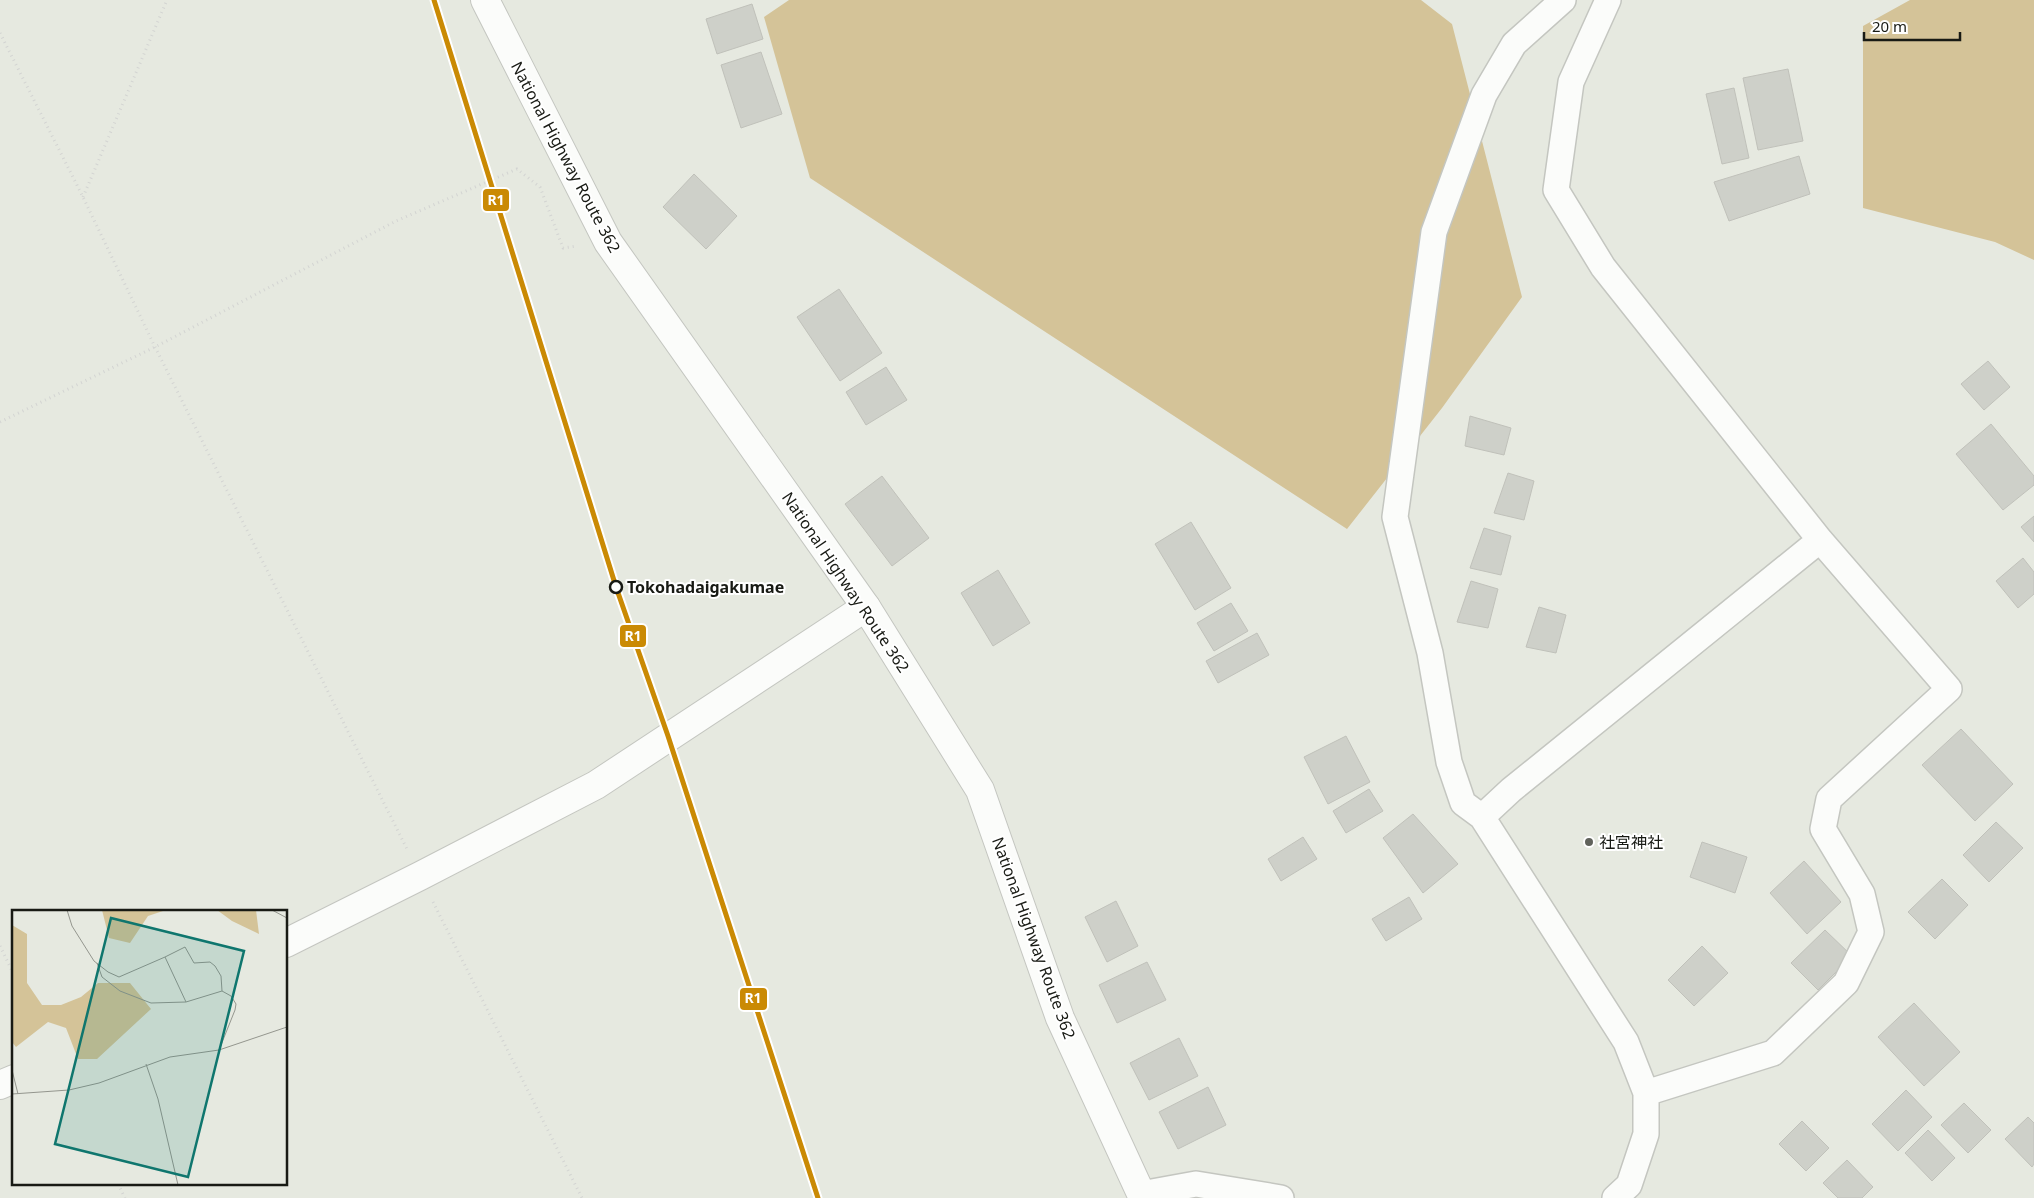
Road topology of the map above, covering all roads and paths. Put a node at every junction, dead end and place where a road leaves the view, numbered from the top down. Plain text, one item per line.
1 (167, 0) edge
2 (485, 0) edge
3 (1563, 0) edge
4 (1608, 0) edge
5 (0, 34) edge
6 (83, 196) junction
7 (608, 242) junction
8 (155, 347) junction
9 (0, 422) edge
10 (1820, 540) junction
11 (866, 607) junction
12 (1482, 817) junction
13 (420, 876) junction
14 (288, 942) edge
15 (0, 946) edge
16 (12, 971) edge
17 (12, 1079) edge
18 (0, 1086) edge
19 (1646, 1093) junction
20 (119, 1186) edge
21 (1142, 1196) edge
22 (125, 1198) edge
23 (582, 1198) edge
24 (1281, 1198) edge
25 (1615, 1198) edge

1 - 6 path
2 - 7 main road, National Highway Route 362
3 - 12 street
4 - 10 street
5 - 6 path
6 - 8 path
7 - 8 path
7 - 11 main road, National Highway Route 362
8 - 9 path
8 - 13 path
10 - 12 street
10 - 19 street
11 - 13 main road
11 - 21 main road, National Highway Route 362
12 - 19 street
13 - 14 main road
13 - 23 path
15 - 16 path
17 - 18 main road
19 - 25 street
20 - 22 path
21 - 24 street

